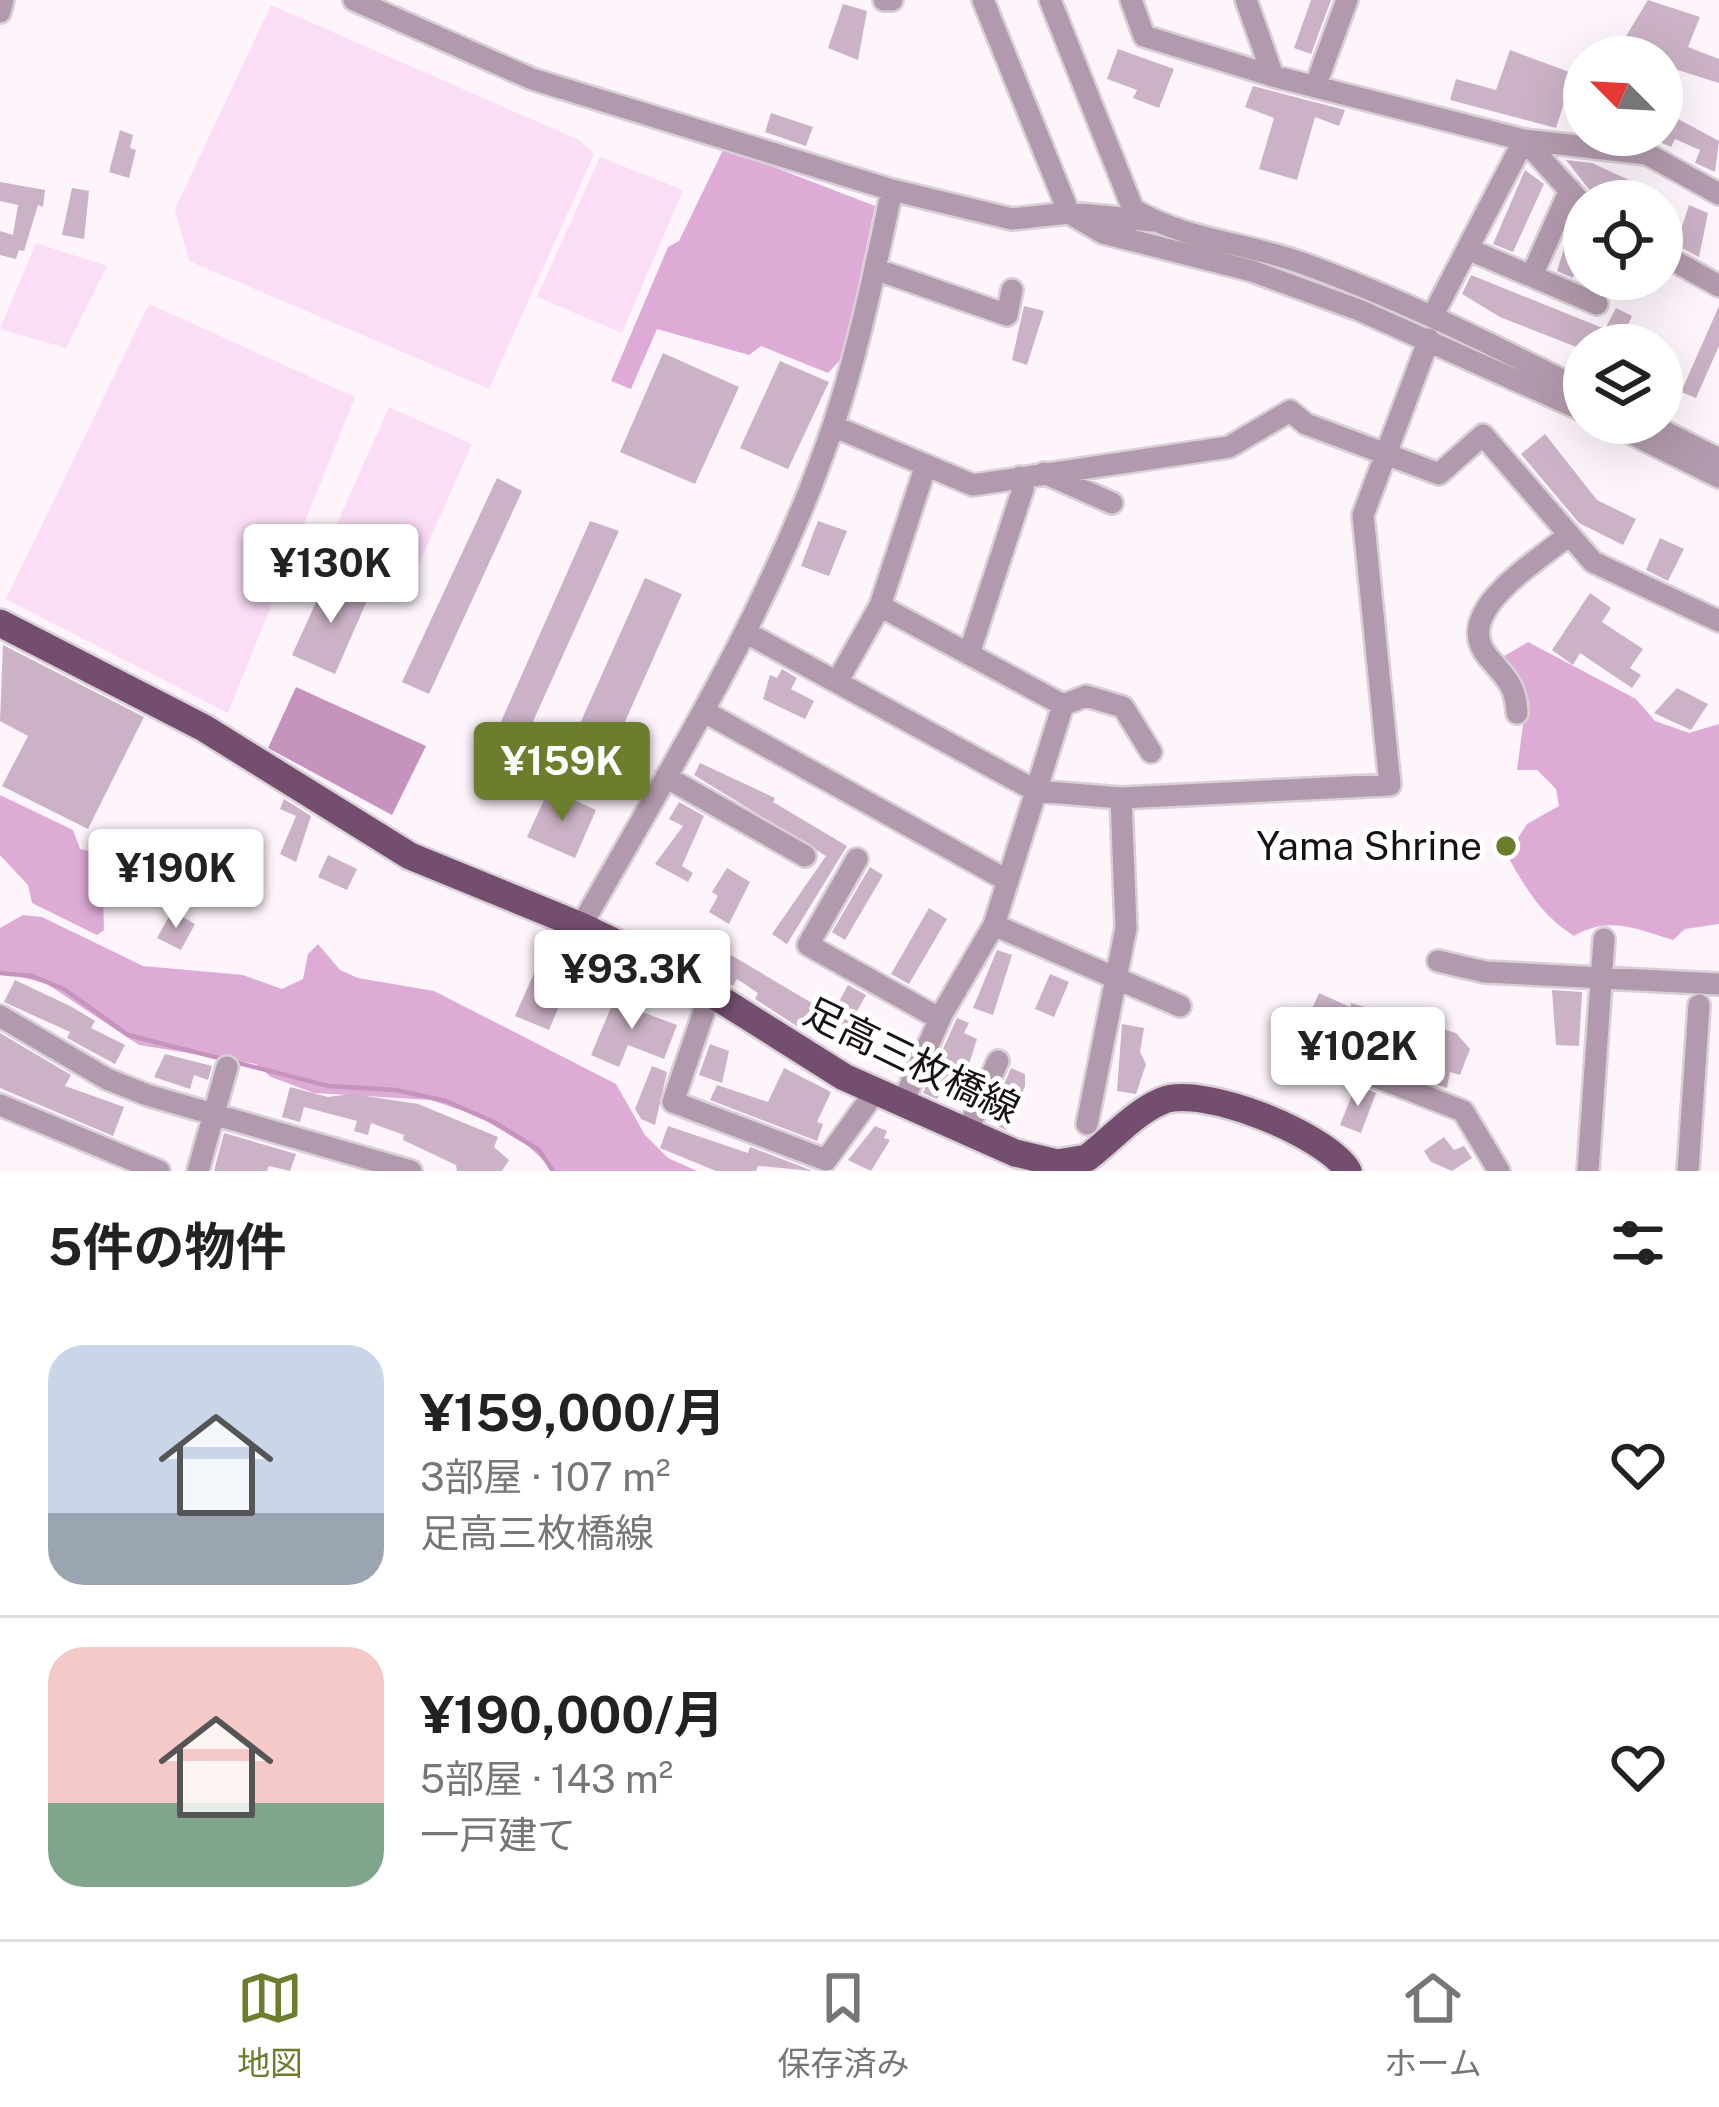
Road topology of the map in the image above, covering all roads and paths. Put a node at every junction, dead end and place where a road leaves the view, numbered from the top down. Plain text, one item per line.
1 (3, 0) edge
2 (353, 0) edge
3 (983, 0) edge
4 (1050, 0) edge
5 (1131, 0) edge
6 (1246, 0) edge
7 (1347, 0) edge
8 (0, 12) edge
9 (1274, 76) junction
10 (1315, 87) junction
11 (1524, 140) junction
12 (1563, 183) edge
13 (892, 190) junction
14 (1719, 194) edge
15 (1069, 213) junction
16 (1154, 221) junction
17 (1563, 222) edge
18 (1470, 250) junction
19 (1683, 266) edge
20 (875, 269) junction
21 (1532, 275) junction
22 (1719, 286) edge
23 (1012, 290) dead end
24 (1597, 304) dead end
25 (1431, 328) junction
26 (1563, 382) edge
27 (1563, 399) edge
28 (833, 426) junction
29 (1683, 441) edge
30 (1652, 444) edge
31 (1384, 455) junction
32 (1719, 459) edge
33 (926, 465) junction
34 (1044, 473) junction
35 (1020, 477) junction
36 (1719, 477) edge
37 (1112, 503) dead end
38 (1566, 537) junction
39 (880, 606) junction
40 (1719, 621) edge
41 (0, 624) edge
42 (745, 632) junction
43 (969, 654) junction
44 (837, 682) junction
45 (1063, 706) junction
46 (705, 712) junction
47 (1517, 712) dead end
48 (1151, 752) dead end
49 (666, 777) junction
50 (1036, 791) junction
51 (1121, 798) junction
52 (805, 856) dead end
53 (857, 859) dead end
54 (1008, 881) junction
55 (994, 925) junction
56 (581, 926) junction
57 (1604, 939) dead end
58 (1438, 961) dead end
59 (1116, 977) junction
60 (1600, 978) junction
61 (1719, 984) edge
62 (710, 994) junction
63 (1699, 1004) dead end
64 (1180, 1006) dead end
65 (0, 1016) edge
66 (940, 1019) junction
67 (1289, 1043) dead end
68 (998, 1061) dead end
69 (227, 1067) dead end
70 (875, 1092) junction
71 (902, 1104) junction
72 (0, 1106) edge
73 (213, 1115) junction
74 (1087, 1124) dead end
75 (966, 1134) junction
76 (159, 1171) edge
77 (198, 1171) edge
78 (411, 1171) edge
79 (1348, 1171) edge
80 (1499, 1171) edge
81 (1588, 1171) edge
82 (1688, 1171) edge

1 - 8 street
2 - 13 street
3 - 15 street
4 - 16 street
5 - 9 street
6 - 9 street
7 - 10 street
9 - 10 street
10 - 11 street
11 - 12 street
11 - 14 street
11 - 18 street
13 - 15 street
13 - 20 street
15 - 16 street
15 - 25 street
16 - 25 street
17 - 21 street
18 - 21 street
18 - 25 street
19 - 22 street
20 - 23 street
20 - 28 street
21 - 24 street
25 - 26 street
25 - 27 street
25 - 31 street
28 - 33 street
28 - 42 street
29 - 32 street
30 - 36 street
31 - 34 street
31 - 38 street
31 - 51 street
33 - 35 street
33 - 39 street
34 - 35 street
34 - 37 street
35 - 43 street
38 - 40 street
38 - 47 street
39 - 43 street
39 - 44 street
41 - 56 main road, 足高三枚橋線
42 - 44 street
42 - 46 street
43 - 45 street
44 - 50 street
45 - 48 street
45 - 50 street
46 - 49 street
46 - 54 street
49 - 52 street
49 - 56 street
50 - 51 street
50 - 54 street
51 - 59 street
53 - 66 street
54 - 55 street
55 - 59 street
55 - 66 street
56 - 62 main road, 足高三枚橋線
57 - 60 street
58 - 60 street
59 - 64 street
59 - 74 street
60 - 61 street
60 - 81 street
62 - 70 main road, 足高三枚橋線
62 - 70 street
63 - 82 street
65 - 73 street
66 - 71 street
67 - 80 street
68 - 75 street
69 - 73 street
70 - 71 main road, 足高三枚橋線
71 - 75 main road, 足高三枚橋線
72 - 76 street
73 - 77 street
73 - 78 street
75 - 79 main road, 足高三枚橋線

